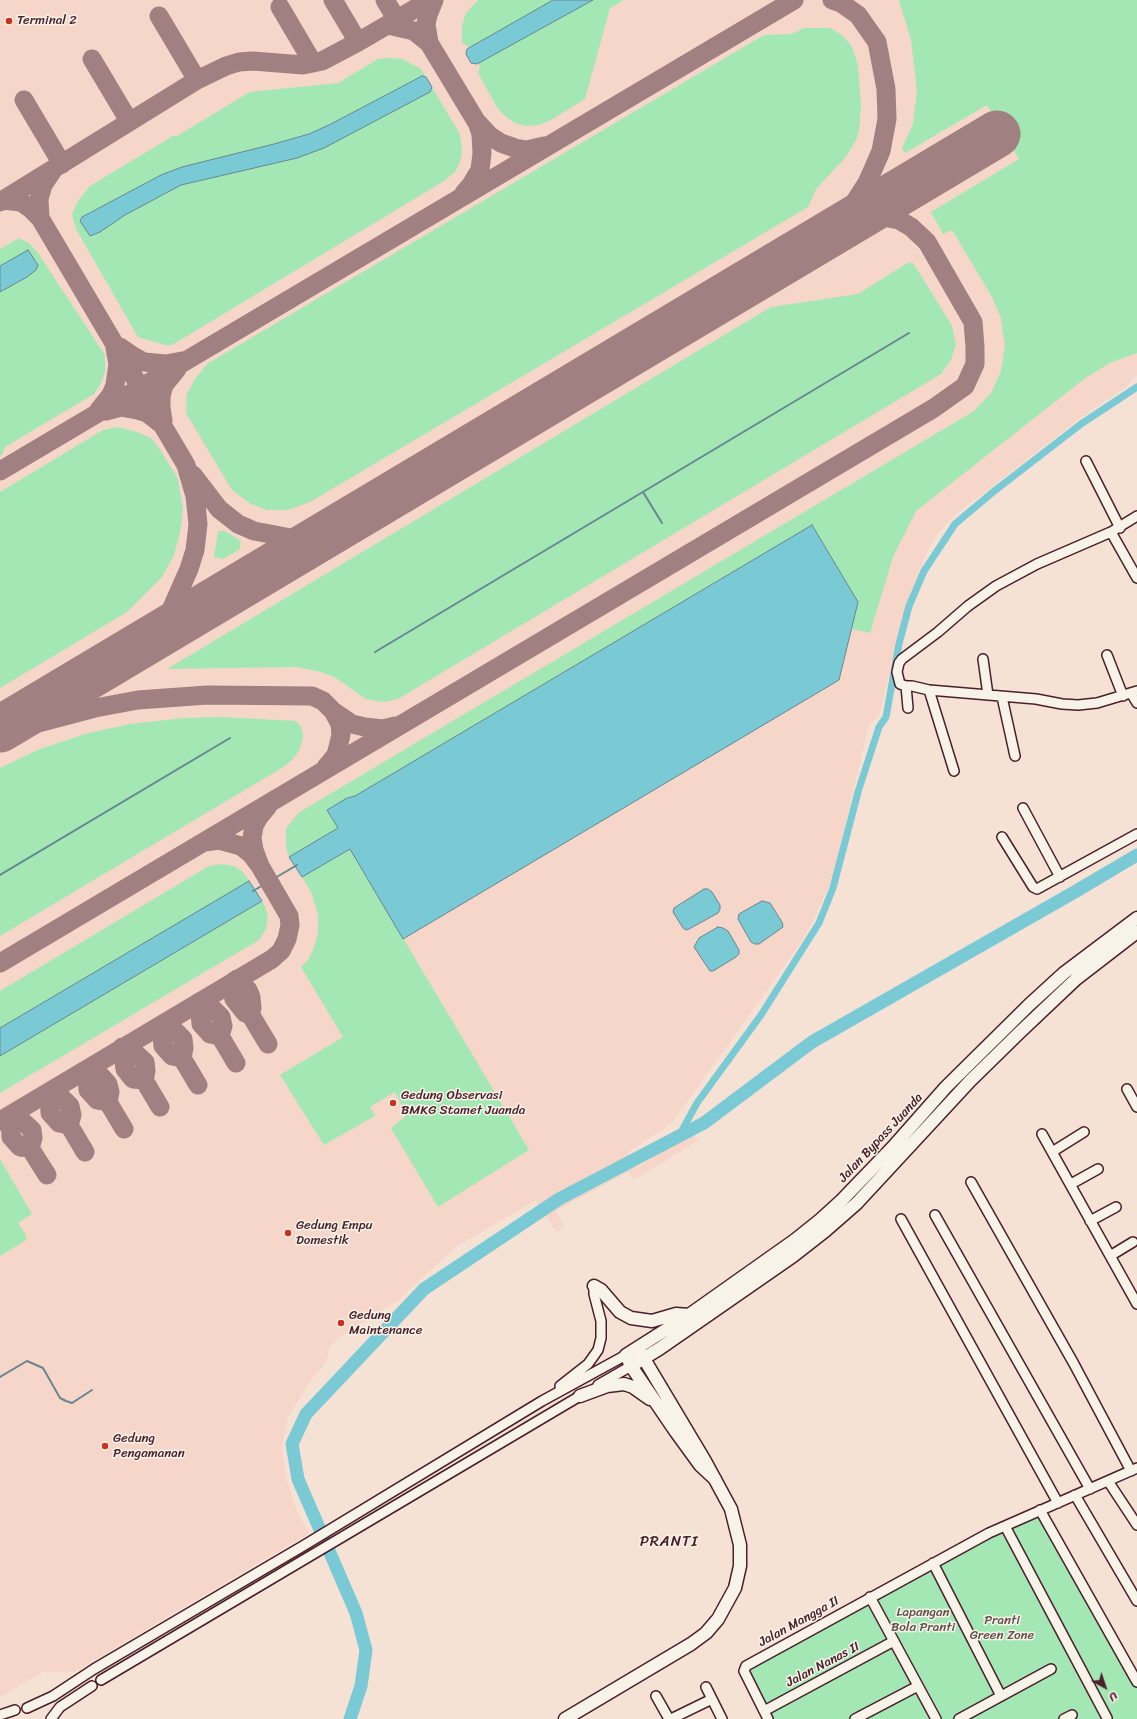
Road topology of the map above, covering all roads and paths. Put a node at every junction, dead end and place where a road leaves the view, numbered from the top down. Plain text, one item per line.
1 (1086, 461) dead end
2 (1137, 516) edge
3 (1120, 528) junction
4 (1111, 532) junction
5 (1137, 578) edge
6 (1107, 655) dead end
7 (983, 659) dead end
8 (906, 686) junction
9 (929, 690) junction
10 (1130, 693) edge
11 (988, 695) junction
12 (1002, 697) junction
13 (1137, 703) edge
14 (908, 708) dead end
15 (1015, 756) dead end
16 (954, 771) dead end
17 (1023, 808) dead end
18 (1137, 834) edge
19 (1002, 837) dead end
20 (1060, 877) junction
21 (1136, 924) edge
22 (1127, 1089) dead end
23 (1137, 1107) edge
24 (1084, 1132) dead end
25 (1042, 1134) dead end
26 (1052, 1152) junction
27 (1098, 1169) dead end
28 (971, 1182) dead end
29 (1071, 1184) junction
30 (1116, 1207) dead end
31 (935, 1215) dead end
32 (901, 1219) dead end
33 (1090, 1221) junction
34 (1133, 1242) dead end
35 (1110, 1256) junction
36 (594, 1286) joint
37 (1133, 1287) edge
38 (1137, 1304) edge
39 (689, 1315) junction
40 (641, 1353) junction
41 (629, 1360) junction
42 (580, 1396) junction
43 (542, 1401) junction
44 (656, 1403) junction
45 (1134, 1469) edge
46 (715, 1479) junction
47 (1108, 1481) junction
48 (1090, 1489) junction
49 (1075, 1495) junction
50 (1058, 1503) junction
51 (1040, 1510) junction
52 (1137, 1525) edge
53 (1005, 1526) junction
54 (933, 1563) junction
55 (870, 1597) junction
56 (1137, 1601) edge
57 (894, 1641) junction
58 (1051, 1669) dead end
59 (101, 1680) dead end
60 (1137, 1682) edge
61 (92, 1686) dead end
62 (918, 1686) junction
63 (706, 1687) dead end
64 (53, 1696) junction
65 (656, 1696) dead end
66 (1001, 1696) junction
67 (712, 1699) junction
68 (60, 1707) junction
69 (27, 1708) dead end
70 (15, 1710) dead end
71 (0, 1715) edge
72 (766, 1715) edge
73 (1108, 1718) edge
74 (51, 1719) edge
75 (565, 1719) edge
76 (670, 1719) edge
77 (722, 1719) edge
78 (855, 1719) edge
79 (936, 1719) edge
80 (958, 1719) edge

1 - 3 street
2 - 3 street
3 - 4 street
4 - 5 street
4 - 8 street
6 - 10 street
7 - 11 street
8 - 9 street
8 - 14 street
9 - 11 street
9 - 16 street
10 - 12 street
10 - 13 street
11 - 12 street
12 - 15 street
17 - 20 street
18 - 20 street
19 - 20 street
21 - 39 main road, Jalan Bypass Juanda
21 - 40 main road, Jalan Bypass Juanda
22 - 23 street
24 - 26 street
25 - 26 street
26 - 29 street
27 - 29 street
28 - 45 street
29 - 33 street
30 - 33 street
31 - 48 street
32 - 50 street
33 - 35 street
34 - 35 street
35 - 37 street
36 - 39 main road
36 - 43 street
37 - 38 street
39 - 40 main road, Jalan Bypass Juanda
40 - 41 main road, Jalan Bypass Juanda
40 - 46 main road
41 - 42 street
41 - 43 street
41 - 44 main road
42 - 44 main road
42 - 59 street
43 - 64 street
44 - 46 main road
45 - 47 street, Jalan Mangga II
46 - 75 main road
47 - 48 street, Jalan Mangga II
47 - 52 street
48 - 49 street, Jalan Mangga II
49 - 50 street, Jalan Mangga II
49 - 56 street
50 - 51 street, Jalan Mangga II
51 - 53 street, Jalan Mangga II
51 - 60 street
53 - 54 street, Jalan Mangga II
53 - 73 street
54 - 55 street, Jalan Mangga II
54 - 66 street
55 - 57 street
55 - 72 street, Jalan Mangga II
57 - 62 street
57 - 72 street, Jalan Nanas II
58 - 66 street
61 - 68 street
62 - 78 street
62 - 79 street
63 - 67 street
64 - 68 street
64 - 69 street
65 - 76 street
66 - 80 street
67 - 76 street
67 - 77 street
68 - 74 street
70 - 71 street

